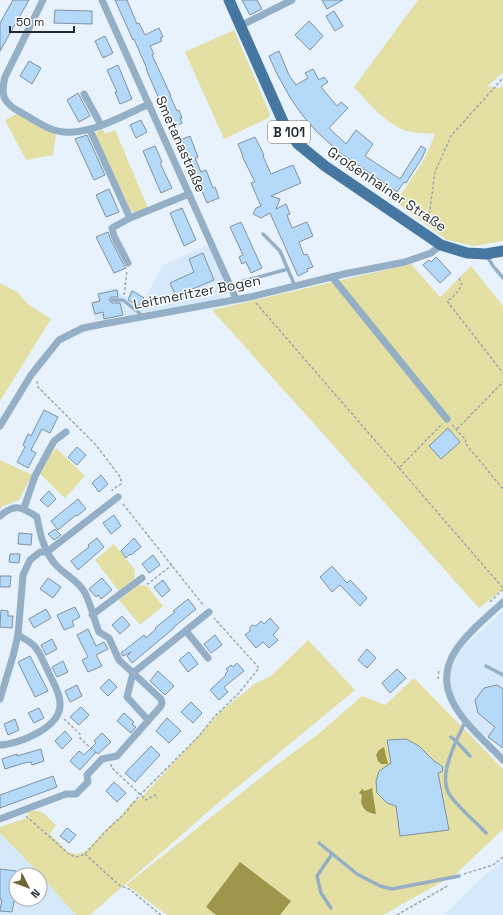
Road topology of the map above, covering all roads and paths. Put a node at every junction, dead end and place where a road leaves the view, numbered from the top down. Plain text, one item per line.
1 (43, 0) edge
2 (102, 0) edge
3 (229, 0) edge
4 (292, 0) edge
5 (240, 26) junction
6 (503, 78) edge
7 (84, 94) dead end
8 (149, 104) junction
9 (101, 125) junction
10 (90, 130) junction
11 (189, 194) junction
12 (130, 218) junction
13 (264, 234) dead end
14 (426, 234) junction
15 (441, 245) junction
16 (503, 251) edge
17 (486, 254) junction
18 (128, 263) joint
19 (288, 269) junction
20 (332, 277) junction
21 (460, 278) dead end
22 (503, 278) edge
23 (240, 282) dead end
24 (295, 286) junction
25 (250, 297) junction
26 (236, 299) junction
27 (112, 300) dead end
28 (123, 300) junction
29 (143, 316) junction
30 (503, 373) edge
31 (503, 382) edge
32 (447, 419) junction
33 (1, 422) edge
34 (457, 430) junction
35 (66, 432) dead end
36 (399, 468) junction
37 (503, 490) edge
38 (118, 497) dead end
39 (24, 508) junction
40 (0, 516) edge
41 (47, 552) junction
42 (172, 565) dead end
43 (142, 578) joint
44 (503, 588) edge
45 (503, 602) edge
46 (209, 612) joint
47 (92, 615) junction
48 (186, 631) junction
49 (18, 635) junction
50 (208, 658) dead end
51 (486, 666) dead end
52 (133, 673) junction
53 (503, 675) edge
54 (0, 699) edge
55 (58, 714) junction
56 (148, 720) junction
57 (466, 721) junction
58 (451, 736) dead end
59 (456, 741) junction
60 (0, 745) edge
61 (470, 756) dead end
62 (111, 757) junction
63 (502, 758) edge
64 (102, 759) junction
65 (140, 795) junction
66 (158, 798) dead end
67 (21, 811) junction
68 (0, 820) edge
69 (486, 833) dead end
70 (319, 843) dead end
71 (86, 854) junction
72 (332, 854) junction
73 (503, 857) edge
74 (459, 876) junction
75 (331, 908) dead end
76 (161, 915) edge
77 (397, 915) edge

1 - 10 street
2 - 8 street, Smetanastraße
3 - 5 main road, Großenhainer Straße / B 101
4 - 5 street
5 - 14 main road, Großenhainer Straße / B 101
6 - 14 path
7 - 9 street
8 - 9 street
8 - 11 street, Smetanastraße
9 - 10 street
10 - 12 street
11 - 12 street
11 - 26 street, Smetanastraße
12 - 18 street
13 - 19 lane
14 - 15 main road, Großenhainer Straße / B 101
15 - 17 main road, Großenhainer Straße / B 101
15 - 20 street, Leitmeritzer Bogen
16 - 17 main road, Großenhainer Straße / B 101
17 - 22 lane
18 - 28 path
19 - 23 lane
19 - 24 lane
20 - 24 street, Leitmeritzer Bogen
20 - 32 street
21 - 30 path
24 - 25 street, Leitmeritzer Bogen
25 - 26 street, Leitmeritzer Bogen
25 - 36 path
26 - 29 street, Leitmeritzer Bogen
27 - 28 lane
28 - 29 lane
29 - 33 street, Leitmeritzer Bogen
31 - 34 path
32 - 34 path
32 - 36 path
34 - 37 path
35 - 39 street
36 - 44 path
38 - 41 street
39 - 40 street
39 - 41 street
41 - 47 street
41 - 49 street
42 - 43 path
43 - 47 street
45 - 57 street
46 - 48 street
46 - 65 path
47 - 52 street
48 - 50 street
48 - 52 street
49 - 54 street
49 - 55 street
51 - 53 lane
52 - 56 street
52 - 56 street
55 - 60 street
55 - 64 path
56 - 62 street
57 - 59 lane
57 - 63 street
58 - 59 lane
59 - 61 lane
59 - 69 lane
62 - 64 street
62 - 65 path
64 - 67 street
65 - 66 path
65 - 71 path
67 - 68 street
67 - 71 path
70 - 72 lane
71 - 76 path
72 - 74 lane
72 - 75 lane
73 - 74 path
74 - 77 path

